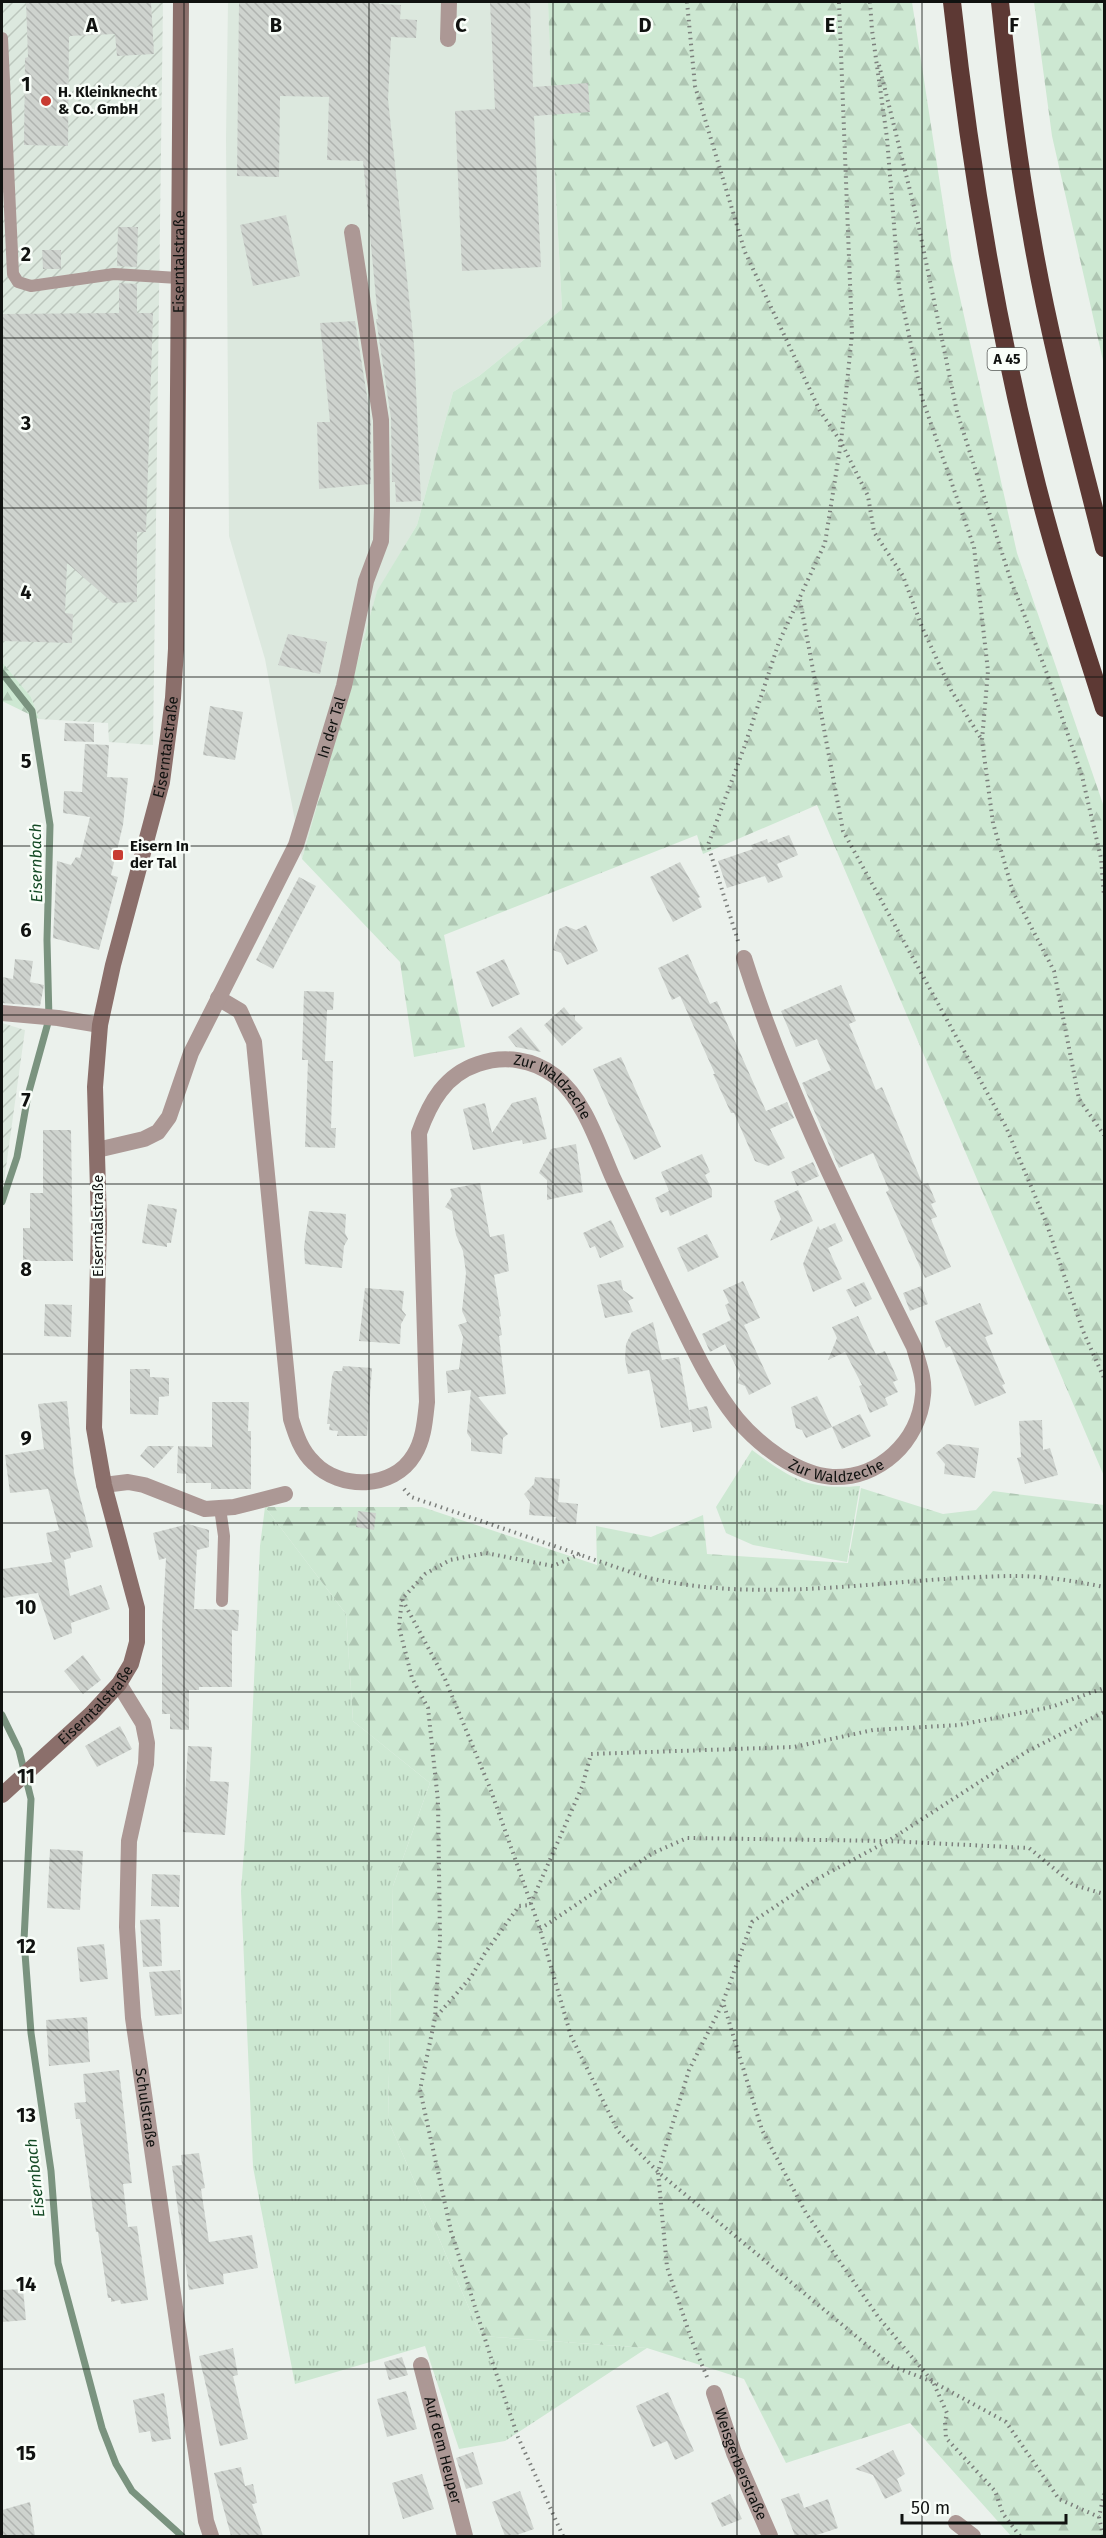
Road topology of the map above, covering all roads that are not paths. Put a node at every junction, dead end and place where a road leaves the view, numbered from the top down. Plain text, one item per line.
1 (181, 2) edge
2 (448, 2) edge
3 (952, 2) edge
4 (1000, 2) edge
5 (2, 38) edge
6 (448, 39) dead end
7 (352, 232) dead end
8 (178, 278) junction
9 (1104, 548) edge
10 (1104, 708) edge
11 (744, 958) road end
12 (218, 998) junction
13 (2, 1013) edge
14 (100, 1026) junction
15 (97, 1150) junction
16 (104, 1485) junction
17 (285, 1494) dead end
18 (220, 1508) junction
19 (222, 1601) dead end
20 (119, 1684) junction
21 (2, 1795) edge
22 (421, 2365) dead end
23 (714, 2393) road end
24 (956, 2523) dead end
25 (211, 2536) edge
26 (465, 2536) edge
27 (770, 2536) edge
28 (974, 2536) edge

1 - 8 main road, Eiserntalstraße
2 - 6 street
3 - 10 highway, A 45
4 - 9 highway
5 - 8 lane
7 - 12 street, In der Tal
8 - 14 main road, Eiserntalstraße
11 - 12 street, Zur Waldzeche
12 - 15 street, In der Tal
13 - 14 street
14 - 15 main road, Eiserntalstraße
15 - 16 main road, Eiserntalstraße
16 - 18 street
16 - 20 main road, Eiserntalstraße
17 - 18 street
18 - 19 lane
20 - 21 main road, Eiserntalstraße
20 - 25 street, Schulstraße
22 - 26 street, Auf dem Heuper
23 - 27 street, Weisgerberstraße
24 - 28 street

